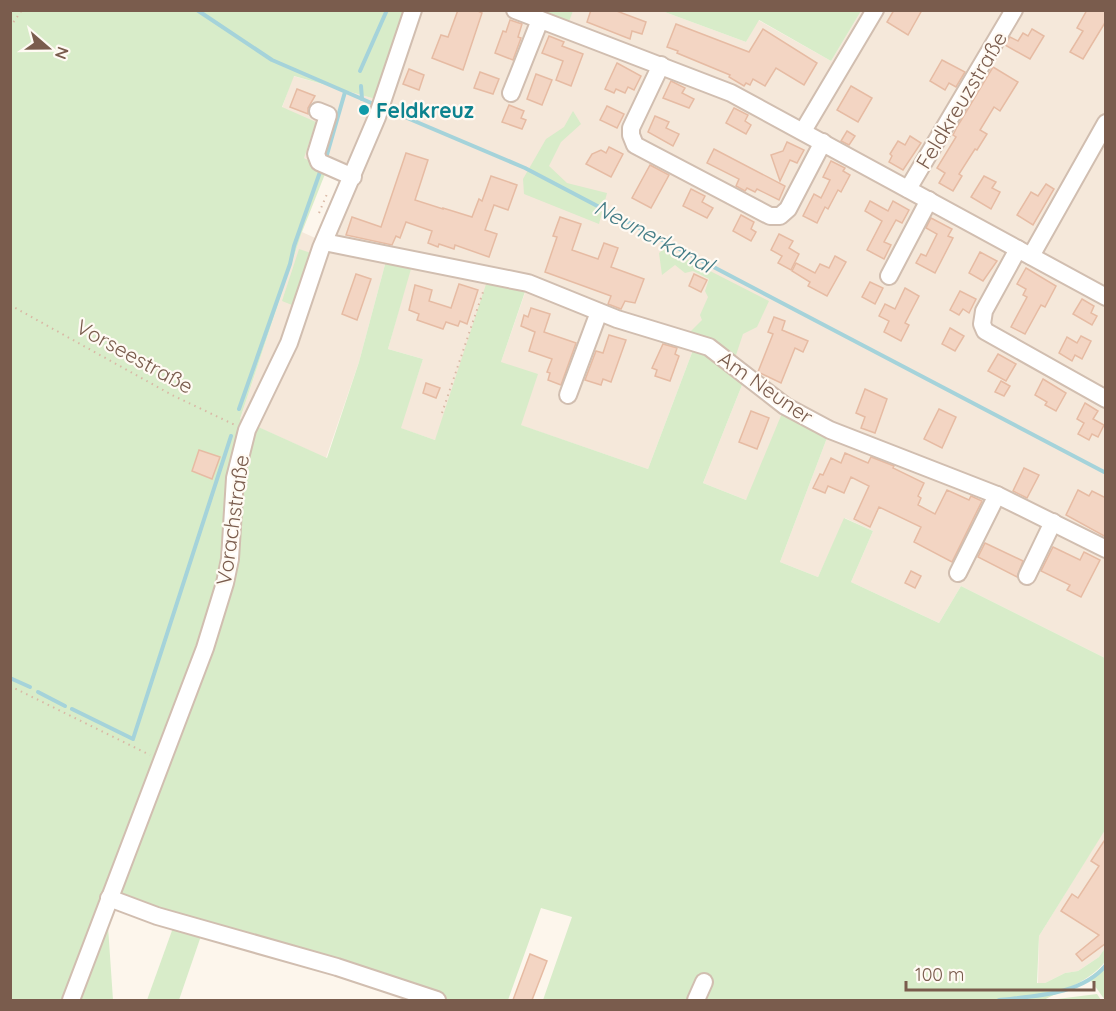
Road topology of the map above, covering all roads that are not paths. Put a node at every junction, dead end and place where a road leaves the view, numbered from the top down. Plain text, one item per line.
1 (413, 10) edge
2 (516, 10) edge
3 (875, 10) edge
4 (1014, 10) edge
5 (540, 20) junction
6 (661, 65) junction
7 (511, 93) dead end
8 (318, 111) dead end
9 (1106, 123) edge
10 (803, 131) junction
11 (823, 142) junction
12 (353, 177) junction
13 (908, 189) junction
14 (929, 200) junction
15 (324, 242) junction
16 (1024, 253) junction
17 (890, 276) dead end
18 (1106, 297) edge
19 (599, 312) junction
20 (568, 395) dead end
21 (1106, 399) edge
22 (997, 495) junction
23 (1053, 522) junction
24 (1106, 549) edge
25 (958, 573) dead end
26 (1027, 576) dead end
27 (109, 898) junction
28 (704, 982) dead end
29 (70, 1000) edge
30 (437, 1000) edge
31 (696, 1000) edge

1 - 12 street, Vorachstraße
2 - 5 street, Feldkreuzstraße
3 - 10 street
4 - 13 street, Feldkreuzstraße
5 - 6 street, Feldkreuzstraße
5 - 7 street
6 - 10 street, Feldkreuzstraße
6 - 11 street
8 - 12 street
9 - 16 street
10 - 11 street, Feldkreuzstraße
11 - 13 street, Feldkreuzstraße
12 - 15 street, Vorachstraße
13 - 14 street, Feldkreuzstraße
14 - 16 street, Feldkreuzstraße
14 - 17 street, Feldkreuzstraße
15 - 19 street, Am Neuner
15 - 27 street, Vorachstraße
16 - 18 street, Feldkreuzstraße
16 - 21 street
19 - 20 street
19 - 22 street, Am Neuner
22 - 23 street, Am Neuner
22 - 25 street
23 - 24 street, Am Neuner
23 - 26 street
27 - 29 street, Vorachstraße
27 - 30 street
28 - 31 street

